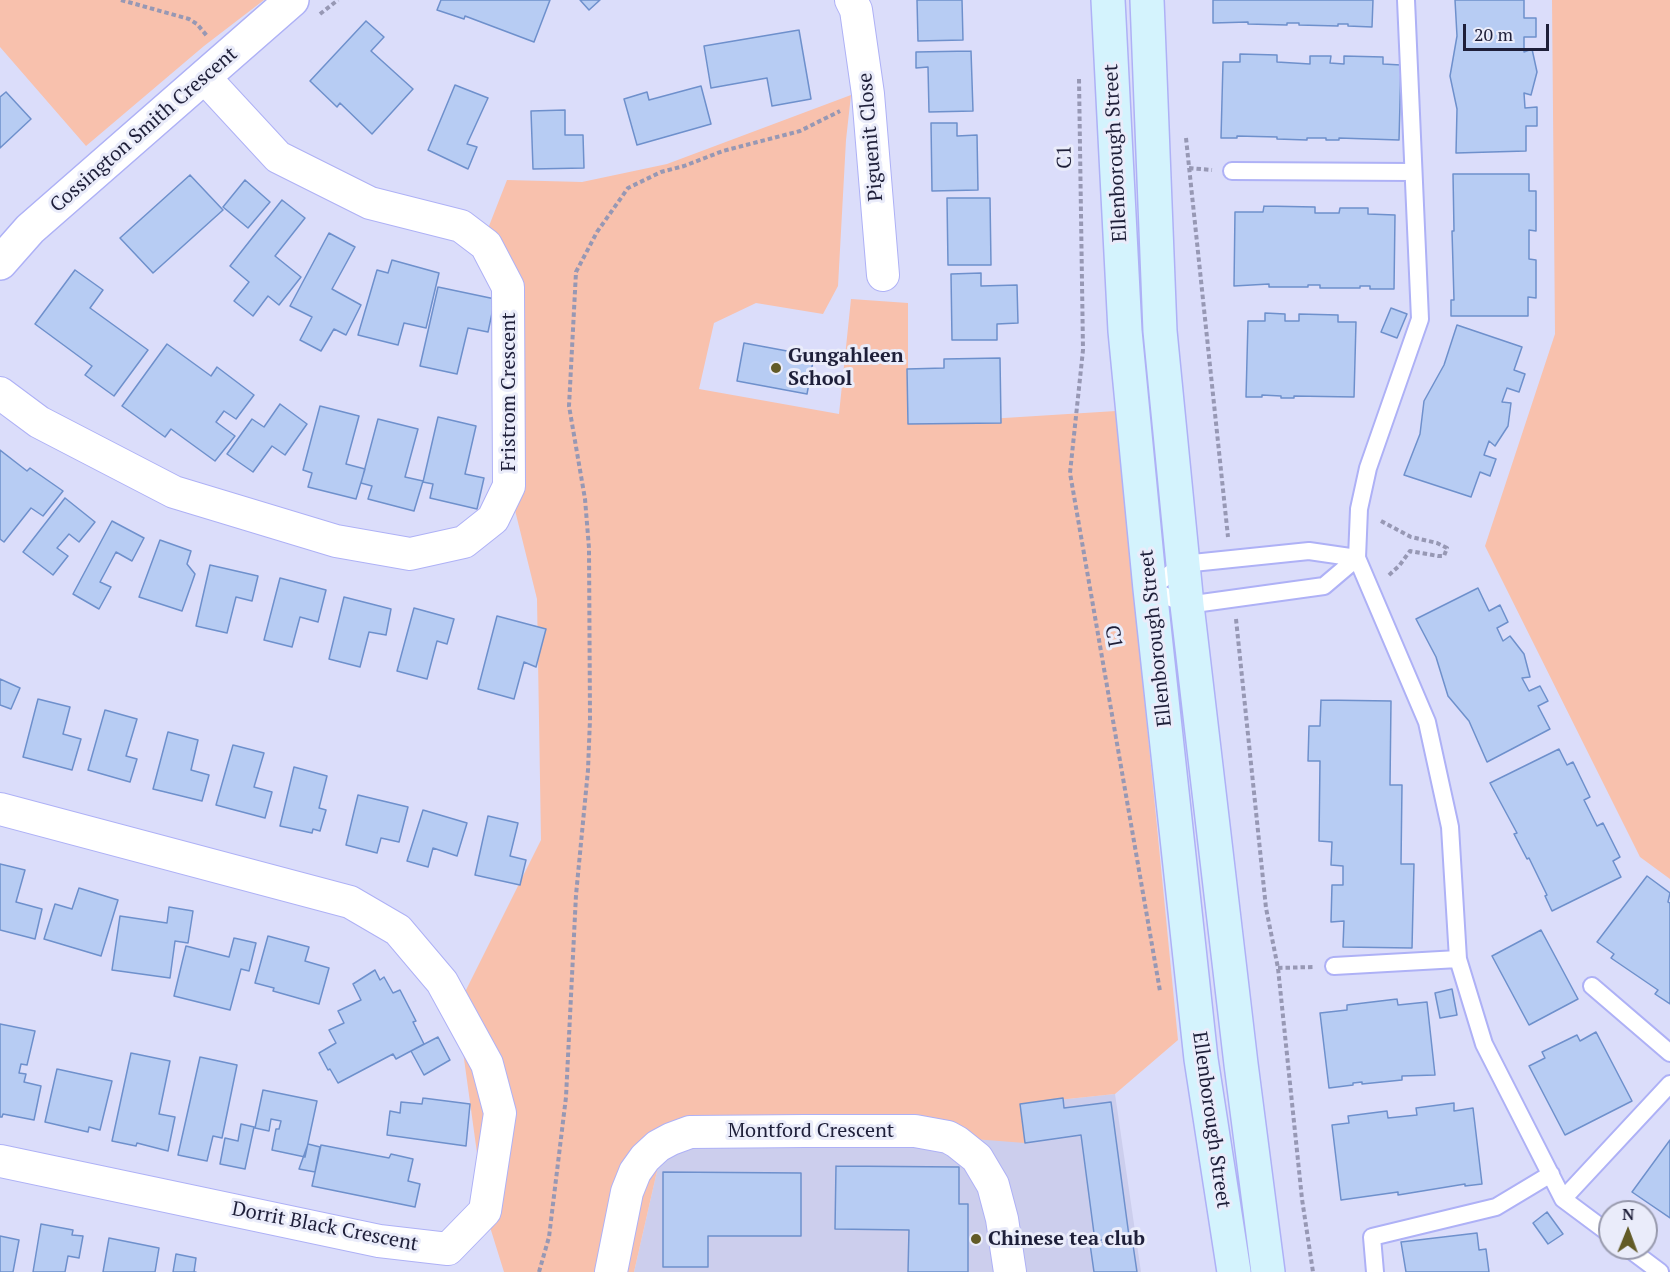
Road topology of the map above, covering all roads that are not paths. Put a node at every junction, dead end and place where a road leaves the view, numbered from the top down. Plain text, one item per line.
1 (292, 0) edge
2 (851, 0) edge
3 (1108, 0) edge
4 (1147, 0) edge
5 (1406, 0) edge
6 (205, 78) junction
7 (1232, 171) dead end
8 (1413, 172) junction
9 (0, 262) edge
10 (883, 275) dead end
11 (0, 393) edge
12 (1357, 558) junction
13 (1183, 564) junction
14 (1150, 589) junction
15 (1187, 605) junction
16 (0, 809) edge
17 (1458, 959) junction
18 (1334, 966) road end
19 (1592, 986) dead end
20 (1670, 1053) edge
21 (1670, 1084) edge
22 (0, 1161) edge
23 (1551, 1174) junction
24 (1563, 1199) junction
25 (1598, 1225) edge
26 (1644, 1260) edge
27 (611, 1272) edge
28 (1010, 1272) edge
29 (1234, 1272) edge
30 (1268, 1272) edge
31 (1375, 1272) edge
32 (1660, 1272) edge

1 - 6 street, Cossington Smith Crescent
2 - 10 street, Piguenit Close
3 - 14 main road, Ellenborough Street
4 - 13 main road, Ellenborough Street
5 - 8 lane
6 - 9 street, Cossington Smith Crescent
6 - 11 street, Fristrom Crescent
7 - 8 lane
8 - 12 lane
12 - 13 lane
12 - 15 lane
12 - 17 lane
13 - 14 lane
13 - 15 main road, Ellenborough Street
14 - 15 lane
14 - 29 main road, Ellenborough Street
15 - 30 main road, Ellenborough Street
16 - 22 street, Dorrit Black Crescent
17 - 18 lane
17 - 23 lane
19 - 20 lane
21 - 24 lane
23 - 24 lane
23 - 31 lane
24 - 25 lane
26 - 32 lane
27 - 28 street, Montford Crescent

